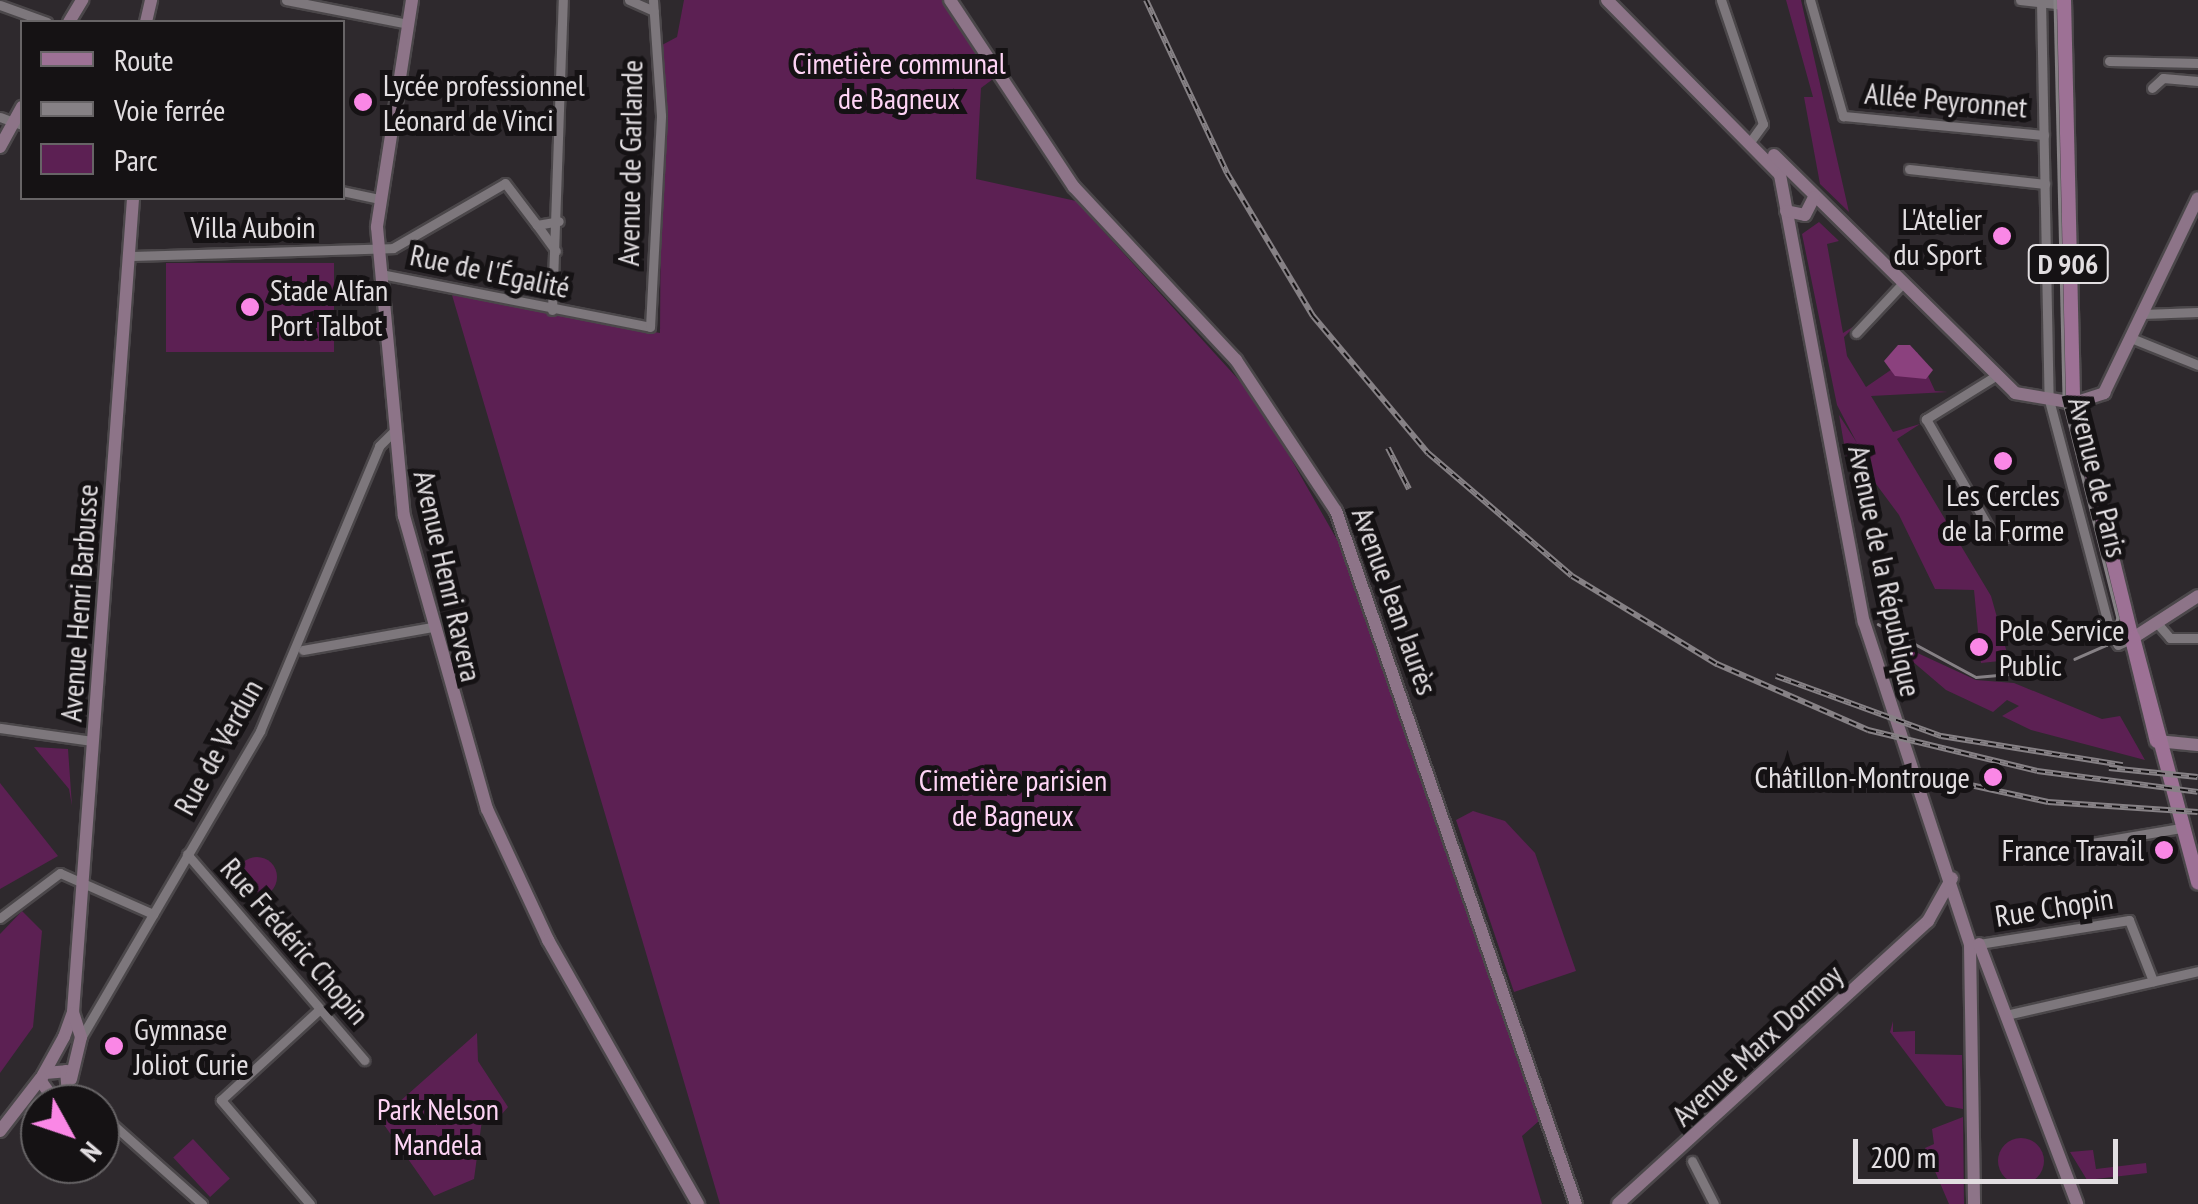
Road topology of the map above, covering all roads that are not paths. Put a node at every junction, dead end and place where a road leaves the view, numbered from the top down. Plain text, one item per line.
1 (286, 0) edge
2 (412, 0) edge
3 (563, 0) edge
4 (630, 0) edge
5 (950, 0) edge
6 (1608, 0) edge
7 (1721, 0) edge
8 (1810, 0) edge
9 (2020, 0) edge
10 (2064, 2) edge
11 (2040, 3) edge
12 (0, 6) edge
13 (653, 6) edge
14 (41, 20) edge
15 (408, 24) junction
16 (2109, 62) dead end
17 (2198, 63) edge
18 (2198, 81) edge
19 (2152, 88) dead end
20 (12, 121) edge
21 (2044, 135) junction
22 (1753, 138) junction
23 (0, 147) edge
24 (1909, 169) dead end
25 (1798, 180) junction
26 (2045, 184) junction
27 (1783, 188) junction
28 (345, 193) edge
29 (1814, 196) junction
30 (2198, 198) edge
31 (133, 200) edge
32 (380, 200) junction
33 (1786, 212) junction
34 (1804, 215) junction
35 (1834, 219) junction
36 (559, 221) junction
37 (537, 225) junction
38 (378, 248) junction
39 (1794, 250) junction
40 (556, 252) junction
41 (128, 256) junction
42 (378, 274) junction
43 (1902, 284) junction
44 (552, 310) junction
45 (2198, 312) edge
46 (2142, 314) junction
47 (650, 327) joint
48 (1856, 333) dead end
49 (2131, 338) junction
50 (2198, 365) edge
51 (1997, 375) junction
52 (2049, 400) junction
53 (2074, 403) junction
54 (393, 432) junction
55 (2012, 536) dead end
56 (2198, 596) edge
57 (2157, 623) junction
58 (432, 627) junction
59 (2133, 638) junction
60 (2198, 638) edge
61 (303, 650) dead end
62 (0, 728) edge
63 (2157, 740) junction
64 (93, 742) junction
65 (2198, 744) edge
66 (2188, 832) edge
67 (2092, 843) dead end
68 (188, 854) junction
69 (1952, 876) junction
70 (83, 878) junction
71 (2198, 883) edge
72 (1963, 910) junction
73 (152, 914) junction
74 (0, 918) edge
75 (1928, 921) junction
76 (1979, 944) joint
77 (1986, 966) junction
78 (2198, 971) edge
79 (2153, 981) junction
80 (1972, 995) junction
81 (319, 1010) junction
82 (73, 1012) junction
83 (2006, 1015) junction
84 (81, 1038) junction
85 (364, 1060) dead end
86 (44, 1075) junction
87 (37, 1084) edge
88 (44, 1084) edge
89 (71, 1084) joint
90 (20, 1105) edge
91 (120, 1131) edge
92 (0, 1132) edge
93 (1692, 1161) dead end
94 (202, 1204) edge
95 (310, 1204) edge
96 (695, 1204) edge
97 (1576, 1204) edge
98 (1618, 1204) edge
99 (1714, 1204) edge
100 (1974, 1204) edge
101 (2077, 1204) edge

1 - 15 street
2 - 15 street, Avenue Henri Ravera
3 - 36 street
4 - 13 street
5 - 97 street, Avenue Jean Jaurès
6 - 22 street
7 - 22 street
8 - 21 street, Allée Peyronnet
9 - 11 street
10 - 11 street
10 - 53 main road, Avenue de Paris / D 906
11 - 21 street, Avenue de Paris
12 - 14 street
13 - 47 street, Avenue de Garlande
15 - 32 street, Avenue Henri Ravera
16 - 17 street
18 - 19 street
20 - 23 street
21 - 26 street, Avenue de Paris
22 - 25 street
22 - 27 street
24 - 26 street
25 - 27 street
25 - 29 street
26 - 52 street, Avenue de Paris
27 - 33 street, Avenue de la République
28 - 32 street
29 - 34 street, Avenue de la République
29 - 35 street
30 - 46 street
31 - 41 street, Avenue Henri Barbusse
32 - 38 street, Avenue Henri Ravera
33 - 34 street
33 - 39 street, Avenue de la République
34 - 35 street
34 - 39 street, Avenue de la République
35 - 43 street
36 - 37 street
36 - 40 street
37 - 38 street, Villa Auboin
37 - 40 street, Villa Auboin
38 - 41 street, Villa Auboin
38 - 42 street, Avenue Henri Ravera
39 - 69 street, Avenue de la République
40 - 44 street
41 - 64 street, Avenue Henri Barbusse
42 - 44 street, Rue de l'Égalité
42 - 54 street, Avenue Henri Ravera
43 - 48 street
43 - 51 street
44 - 47 street, Rue de l'Égalité
45 - 46 street
46 - 49 street
49 - 50 street
49 - 53 street
51 - 52 street
51 - 55 street
52 - 53 street
52 - 59 street, Avenue de Paris
53 - 59 main road, Avenue de Paris / D 906
54 - 58 street, Avenue Henri Ravera
54 - 68 street, Rue de Verdun
56 - 57 street
57 - 59 street
57 - 60 street
58 - 61 street
58 - 96 street, Avenue Henri Ravera
59 - 63 main road, D 906
62 - 64 street
63 - 65 street
63 - 66 main road, D 906
64 - 70 street, Avenue Henri Barbusse
66 - 67 street
66 - 71 main road, D 906
68 - 73 street, Rue de Verdun
68 - 81 street, Rue Frédéric Chopin
69 - 72 street, Avenue de la République
69 - 75 street, Avenue Marx Dormoy
70 - 73 street
70 - 74 street
70 - 82 street, Avenue Henri Barbusse
72 - 75 street, Avenue Marx Dormoy
72 - 80 street
73 - 84 street, Rue de Verdun
75 - 98 street, Avenue Marx Dormoy
76 - 77 street
76 - 79 street, Rue Chopin
77 - 80 street
77 - 83 street
78 - 79 street
79 - 83 street
80 - 100 street
81 - 85 street, Rue Frédéric Chopin
81 - 95 street
82 - 84 street, Avenue Henri Barbusse
82 - 86 street, Avenue Henri Barbusse
83 - 101 street
84 - 89 street, Rue de Verdun
86 - 87 street
86 - 88 street
86 - 89 street
90 - 92 street
91 - 94 street
93 - 99 street

